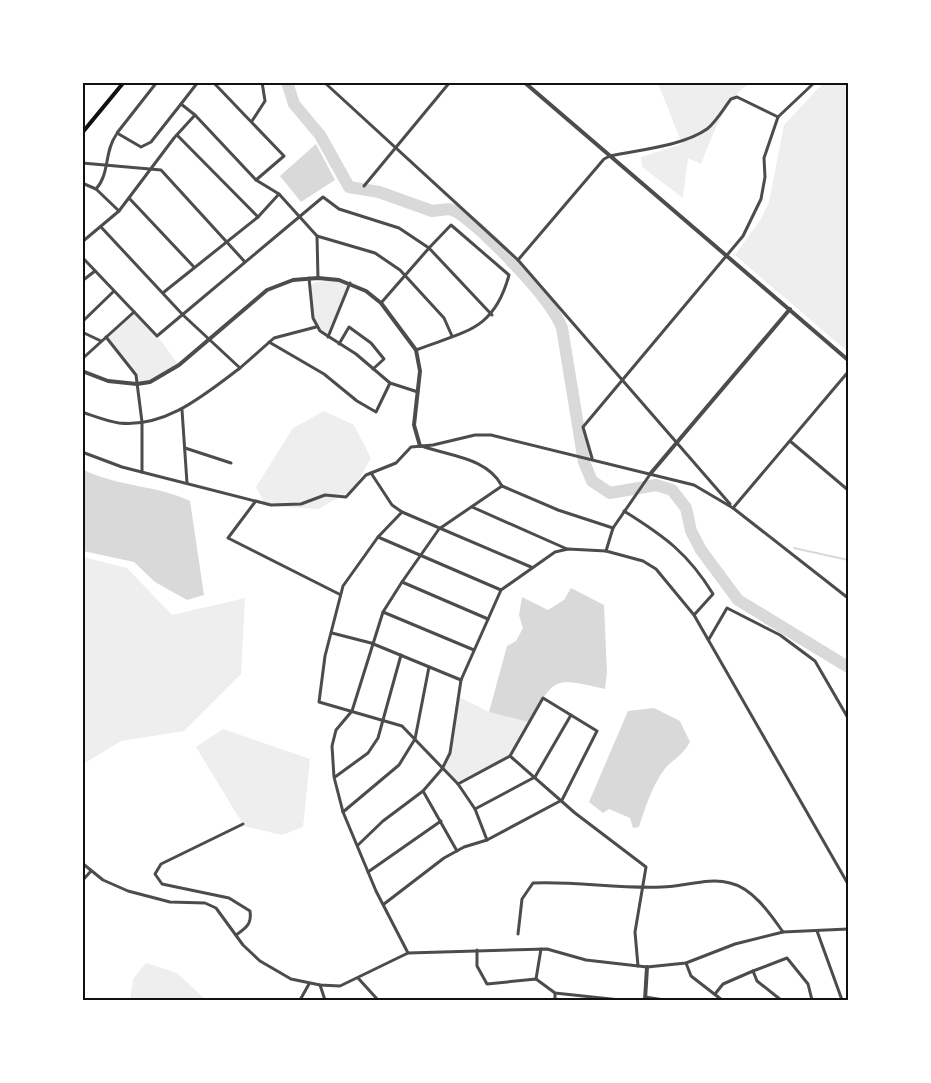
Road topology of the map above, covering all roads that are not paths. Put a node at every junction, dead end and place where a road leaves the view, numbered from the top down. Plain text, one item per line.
1 (124, 82) edge
2 (156, 82) edge
3 (198, 82) edge
4 (213, 82) edge
5 (262, 82) edge
6 (324, 82) edge
7 (450, 82) edge
8 (524, 82) edge
9 (815, 82) edge
10 (181, 104) junction
11 (195, 115) junction
12 (778, 117) junction
13 (252, 121) junction
14 (82, 133) edge
15 (116, 135) dead end
16 (177, 135) junction
17 (395, 147) junction
18 (610, 156) junction
19 (82, 163) edge
20 (107, 166) junction
21 (153, 168) junction
22 (256, 180) junction
23 (82, 183) edge
24 (364, 186) dead end
25 (96, 189) junction
26 (279, 194) junction
27 (129, 198) junction
28 (119, 210) junction
29 (258, 217) junction
30 (300, 218) junction
31 (100, 227) junction
32 (82, 231) edge
33 (317, 236) junction
34 (88, 237) junction
35 (226, 241) junction
36 (82, 242) edge
37 (429, 248) junction
38 (727, 256) junction
39 (82, 258) edge
40 (518, 260) junction
41 (245, 262) junction
42 (194, 267) junction
43 (94, 271) junction
44 (405, 275) junction
45 (309, 278) junction
46 (318, 278) junction
47 (82, 281) edge
48 (350, 283) junction
49 (113, 291) junction
50 (164, 292) junction
51 (381, 303) junction
52 (790, 309) junction
53 (134, 312) junction
54 (183, 315) junction
55 (492, 315) junction
56 (82, 322) edge
57 (316, 327) junction
58 (82, 332) edge
59 (452, 336) junction
60 (106, 337) junction
61 (328, 337) junction
62 (210, 339) junction
63 (101, 341) junction
64 (269, 342) junction
65 (339, 344) junction
66 (416, 350) junction
67 (82, 359) edge
68 (849, 360) edge
69 (240, 368) junction
70 (373, 369) junction
71 (82, 371) edge
72 (849, 372) edge
73 (622, 380) junction
74 (136, 384) junction
75 (390, 384) junction
76 (418, 392) junction
77 (182, 410) junction
78 (82, 412) edge
79 (142, 422) junction
80 (790, 441) junction
81 (676, 442) junction
82 (420, 446) junction
83 (184, 448) junction
84 (82, 452) edge
85 (592, 458) junction
86 (231, 463) dead end
87 (142, 472) junction
88 (651, 472) junction
89 (371, 473) junction
90 (187, 483) junction
91 (502, 486) junction
92 (849, 490) edge
93 (255, 502) junction
94 (472, 507) junction
95 (733, 508) junction
96 (624, 511) junction
97 (402, 512) junction
98 (613, 528) junction
99 (439, 529) junction
100 (378, 537) junction
101 (568, 549) junction
102 (606, 551) junction
103 (421, 556) junction
104 (531, 567) junction
105 (402, 582) junction
106 (501, 590) junction
107 (339, 594) junction
108 (849, 598) edge
109 (383, 612) junction
110 (694, 615) junction
111 (488, 619) junction
112 (332, 633) junction
113 (709, 639) junction
114 (371, 643) junction
115 (474, 650) junction
116 (401, 655) junction
117 (429, 667) junction
118 (461, 680) junction
119 (352, 711) junction
120 (571, 715) junction
121 (849, 718) edge
122 (385, 720) junction
123 (415, 739) junction
124 (510, 756) junction
125 (442, 770) junction
126 (334, 777) junction
127 (536, 777) junction
128 (458, 784) junction
129 (423, 791) junction
130 (562, 800) junction
131 (475, 809) junction
132 (343, 812) junction
133 (441, 821) junction
134 (243, 824) dead end
135 (487, 840) junction
136 (358, 845) junction
137 (457, 850) junction
138 (82, 863) edge
139 (92, 870) junction
140 (368, 872) junction
141 (82, 881) edge
142 (849, 884) edge
143 (643, 888) junction
144 (384, 904) junction
145 (849, 929) edge
146 (817, 931) junction
147 (783, 932) junction
148 (518, 934) dead end
149 (236, 935) junction
150 (541, 949) junction
151 (477, 950) junction
152 (408, 953) junction
153 (686, 963) junction
154 (638, 966) junction
155 (647, 966) junction
156 (753, 970) junction
157 (358, 978) junction
158 (536, 979) junction
159 (309, 984) junction
160 (320, 985) junction
161 (555, 993) junction
162 (715, 994) junction
163 (645, 999) edge
164 (300, 1000) edge
165 (325, 1000) edge
166 (378, 1000) edge
167 (555, 1000) edge
168 (620, 1000) edge
169 (664, 1000) edge
170 (722, 1000) edge
171 (781, 1000) edge
172 (812, 1000) edge
173 (842, 1000) edge

1 - 14 main road
2 - 10 street
3 - 10 street
4 - 13 street
5 - 13 street
6 - 17 street
7 - 17 street
8 - 18 street
9 - 12 street
10 - 11 street
11 - 16 street
11 - 22 street
12 - 18 street
12 - 38 street
13 - 22 street
15 - 20 street
16 - 21 street
16 - 29 street
17 - 24 street
17 - 40 street
18 - 38 street
18 - 40 street
19 - 20 street
20 - 21 street
20 - 25 street
21 - 27 street
21 - 35 street
22 - 26 street
23 - 25 street
25 - 28 street
26 - 29 street
26 - 30 street
27 - 28 street
27 - 42 street
28 - 31 street
29 - 35 street
30 - 33 street
30 - 37 street
30 - 41 street
31 - 34 street
31 - 50 street
32 - 34 street
33 - 44 street
33 - 46 street
34 - 36 street
35 - 41 street
35 - 42 street
37 - 44 street
37 - 55 street
37 - 55 street
38 - 52 street
38 - 73 street
39 - 43 street
40 - 73 street
41 - 54 street
42 - 50 street
43 - 47 street
43 - 49 street
44 - 51 street
44 - 59 street
45 - 46 street
45 - 57 street
45 - 62 street
46 - 48 street
48 - 51 street
48 - 61 street
49 - 53 street
49 - 56 street
50 - 54 street
51 - 66 street
52 - 68 street
52 - 81 street
53 - 54 street
53 - 60 street
54 - 62 street
55 - 59 street
57 - 61 street
57 - 64 street
58 - 63 street
59 - 66 street
60 - 63 street
60 - 74 street
61 - 65 street
62 - 69 street
62 - 74 street
63 - 67 street
64 - 69 street
64 - 75 street
65 - 70 street
65 - 70 street
66 - 76 street
69 - 77 street
70 - 75 street
71 - 74 street
72 - 80 street
73 - 81 street
73 - 85 street
74 - 79 street
75 - 76 street
76 - 82 street
77 - 79 street
77 - 83 street
78 - 79 street
79 - 87 street
80 - 92 street
80 - 95 street
81 - 88 street
81 - 95 street
82 - 85 street
82 - 89 street
82 - 91 street
83 - 86 street
83 - 90 street
84 - 87 street
85 - 88 street
87 - 90 street
88 - 95 street
88 - 96 street
89 - 93 street
89 - 97 street
90 - 93 street
91 - 94 street
91 - 98 street
93 - 107 street
94 - 99 street
94 - 101 street
95 - 108 street
96 - 98 street
96 - 110 street
97 - 99 street
97 - 100 street
98 - 102 street
99 - 103 street
99 - 104 street
100 - 103 street
100 - 107 street
101 - 102 street
101 - 104 street
102 - 110 street
103 - 105 street
103 - 106 street
104 - 106 street
105 - 109 street
105 - 111 street
106 - 111 street
107 - 112 street
109 - 114 street
109 - 115 street
110 - 113 street
111 - 115 street
112 - 114 street
112 - 119 street
113 - 121 street
113 - 142 street
114 - 116 street
114 - 119 street
115 - 118 street
116 - 117 street
116 - 122 street
117 - 118 street
117 - 123 street
118 - 125 street
119 - 122 street
119 - 126 street
120 - 124 street
120 - 127 street
120 - 130 street
122 - 123 street
122 - 126 street
123 - 125 street
123 - 132 street
124 - 127 street
124 - 128 street
125 - 128 street
125 - 129 street
126 - 132 street
127 - 130 street
127 - 131 street
128 - 131 street
129 - 133 street
129 - 136 street
130 - 135 street
130 - 143 street
131 - 135 street
132 - 136 street
133 - 137 street
133 - 140 street
134 - 149 street
135 - 137 street
136 - 140 street
137 - 144 street
138 - 139 street
139 - 141 street
139 - 149 street
140 - 144 street
143 - 147 street
143 - 148 street
143 - 154 street
144 - 152 street
145 - 146 street
146 - 147 street
146 - 173 street
147 - 153 street
149 - 159 street
150 - 151 street
150 - 154 street
150 - 158 street
151 - 152 street
151 - 158 street
152 - 157 street
153 - 155 street
153 - 162 street
154 - 155 street
155 - 163 street
156 - 162 street
156 - 171 street
156 - 172 street
157 - 160 street
157 - 166 street
158 - 161 street
159 - 160 street
159 - 164 street
160 - 165 street
161 - 167 street
161 - 168 street
162 - 170 street
163 - 169 street

